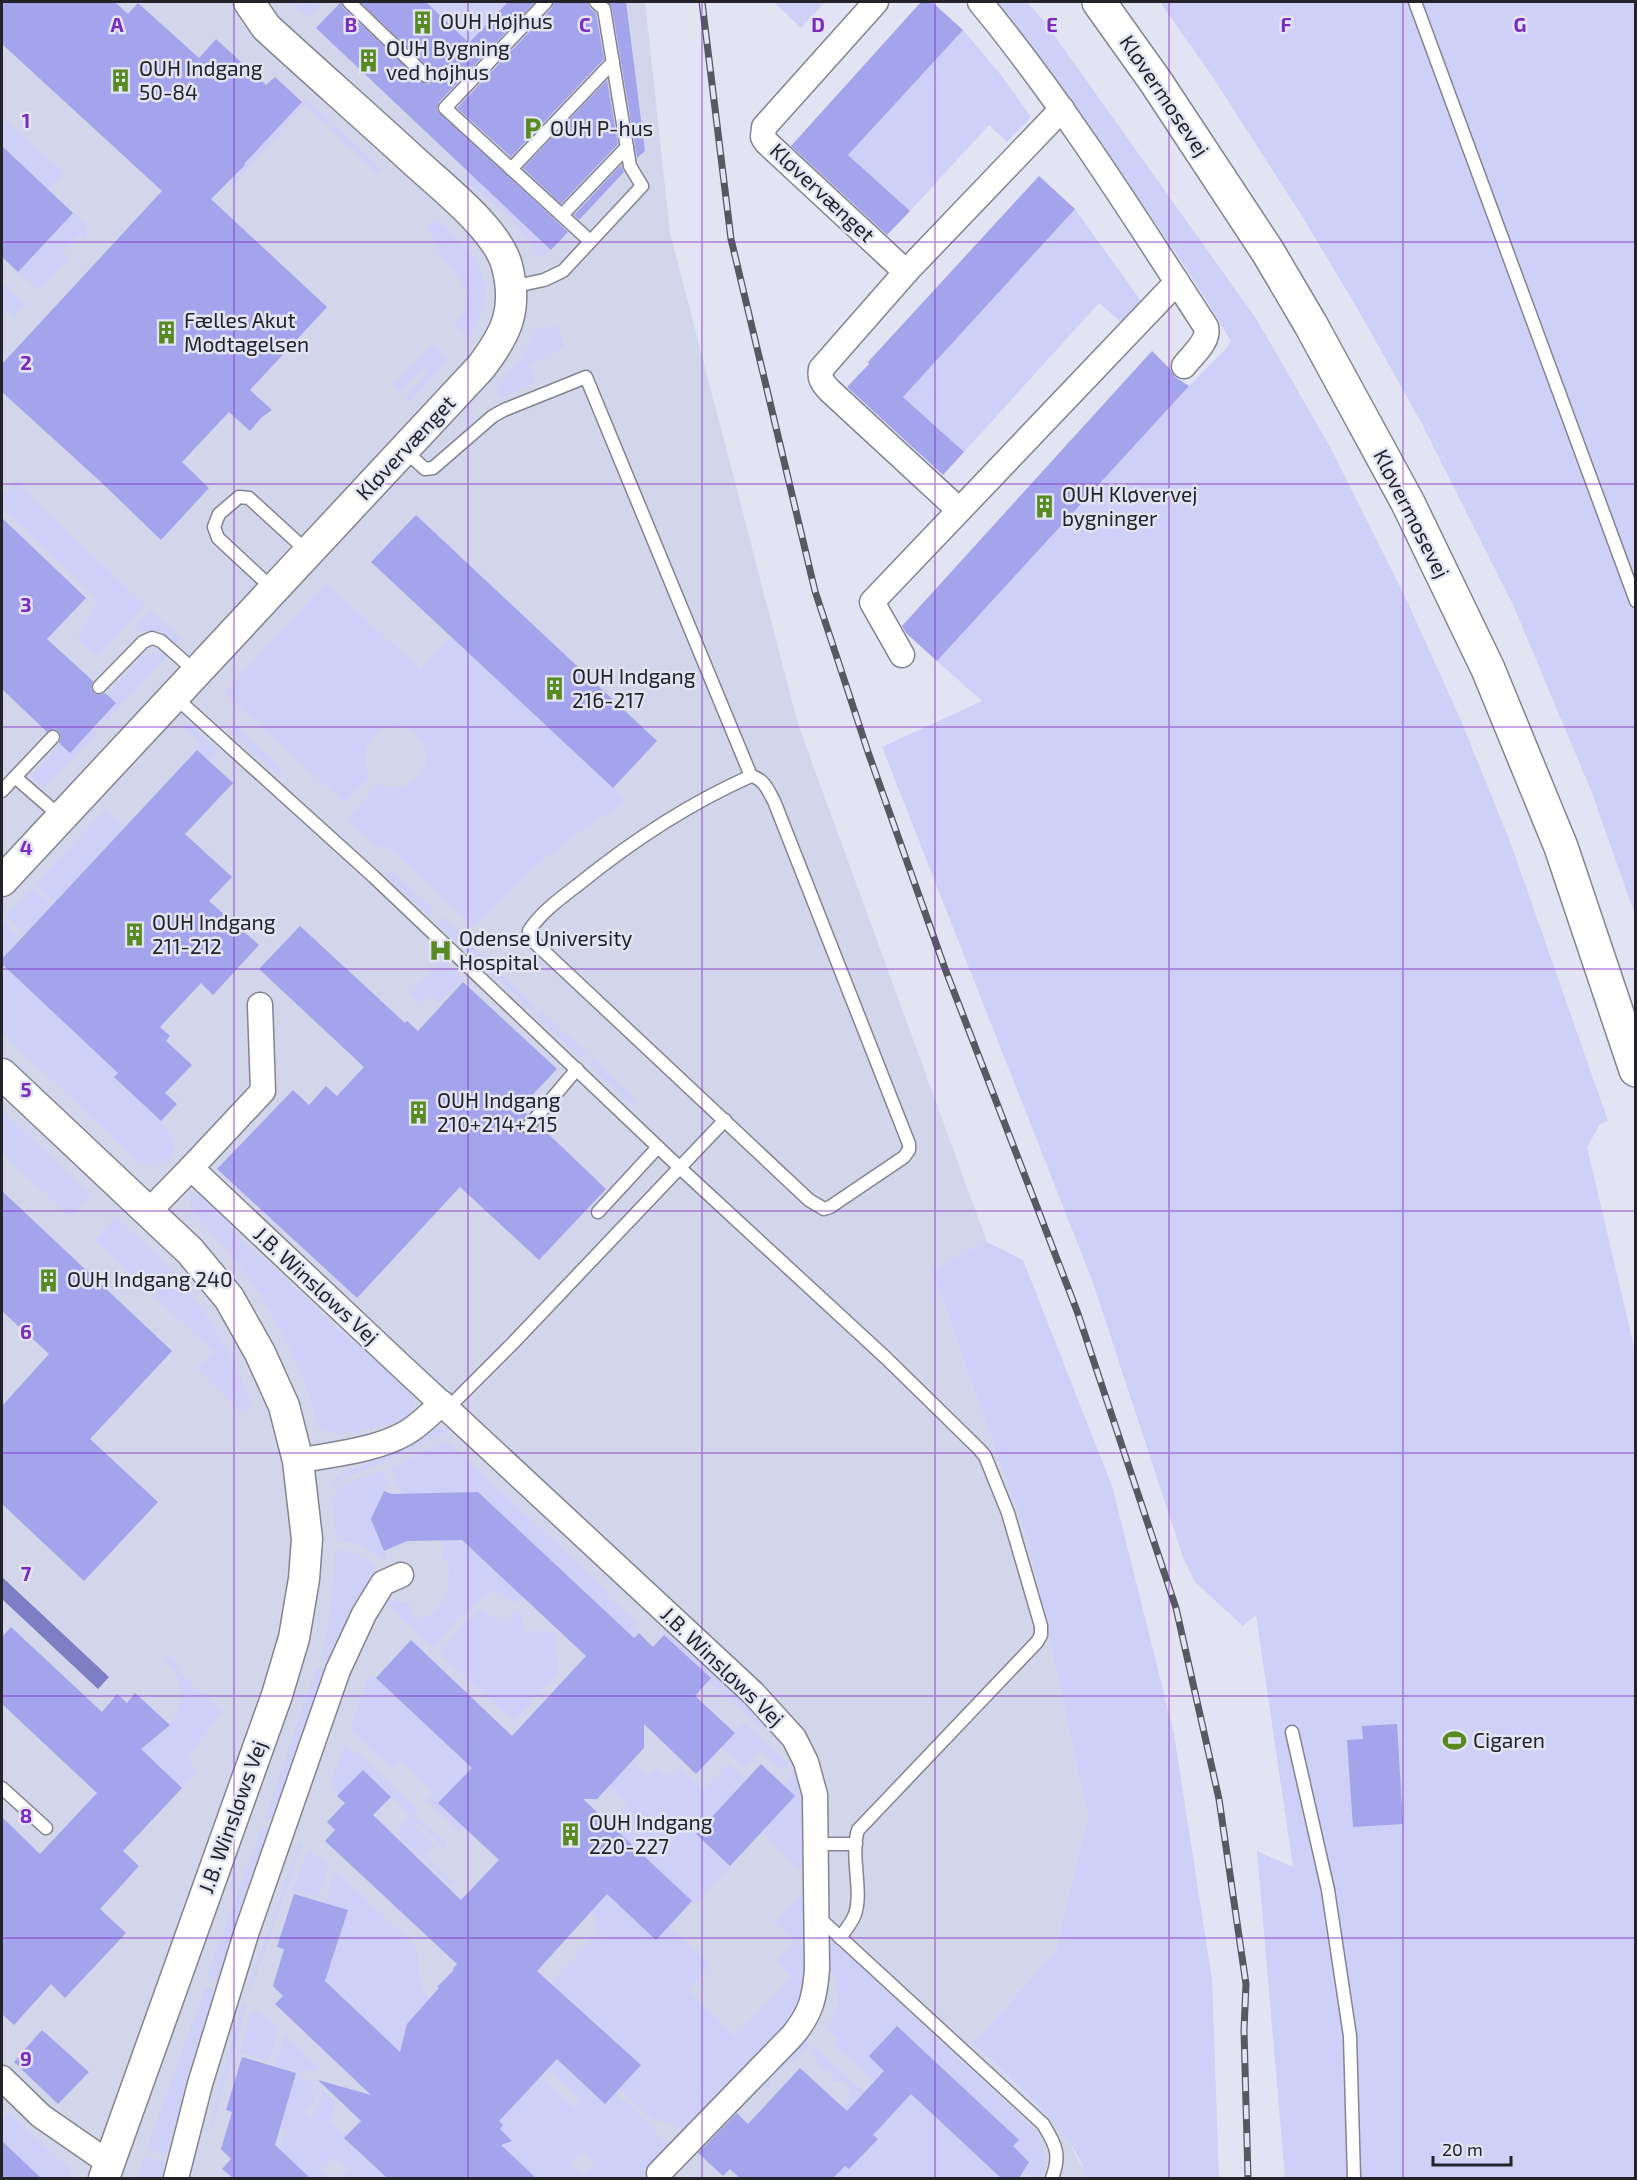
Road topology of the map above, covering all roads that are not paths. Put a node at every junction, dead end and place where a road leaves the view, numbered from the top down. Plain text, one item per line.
1 (249, 2) edge
2 (349, 2) edge
3 (546, 2) edge
4 (596, 2) edge
5 (876, 2) edge
6 (980, 2) edge
7 (1099, 2) edge
8 (1415, 2) edge
9 (613, 62) junction
10 (426, 76) dead end
11 (1062, 109) junction
12 (627, 147) junction
13 (511, 169) junction
14 (562, 215) junction
15 (590, 241) junction
16 (906, 272) junction
17 (1177, 282) junction
18 (510, 287) junction
19 (1184, 366) dead end
20 (404, 450) junction
21 (959, 510) junction
22 (309, 553) junction
23 (274, 590) junction
24 (1635, 601) edge
25 (902, 655) dead end
26 (196, 672) junction
27 (99, 687) dead end
28 (174, 696) junction
29 (53, 737) dead end
30 (751, 776) junction
31 (15, 777) junction
32 (2, 791) edge
33 (61, 817) junction
34 (2, 880) edge
35 (260, 1005) dead end
36 (577, 1070) junction
37 (1635, 1070) edge
38 (2, 1074) edge
39 (725, 1120) junction
40 (528, 1126) dead end
41 (658, 1147) junction
42 (191, 1168) junction
43 (680, 1168) junction
44 (149, 1211) junction
45 (598, 1212) dead end
46 (445, 1406) junction
47 (298, 1461) junction
48 (401, 1575) dead end
49 (1292, 1732) dead end
50 (2, 1788) edge
51 (46, 1828) dead end
52 (816, 1844) junction
53 (856, 1844) junction
54 (816, 1916) junction
55 (840, 1938) junction
56 (2, 2078) edge
57 (106, 2171) edge
58 (659, 2173) dead end
59 (176, 2178) edge
60 (1052, 2178) edge
61 (1354, 2178) edge

1 - 18 street, Kløvervænget
2 - 10 lane
3 - 13 lane
4 - 9 lane
5 - 16 street, Kløvervænget
6 - 11 street
7 - 37 main road, Kløvermosevej
8 - 24 lane
9 - 12 lane
9 - 13 lane
11 - 16 street
11 - 17 street
12 - 14 lane
12 - 15 lane
13 - 14 lane
14 - 15 lane
15 - 18 lane
16 - 21 street
17 - 19 street
17 - 21 street
18 - 20 street, Kløvervænget
20 - 22 street, Kløvervænget
20 - 30 lane
21 - 25 street
22 - 23 street, Kløvervænget
22 - 23 lane
23 - 26 street, Kløvervænget
26 - 27 lane
26 - 28 street, Kløvervænget
28 - 33 street, Kløvervænget
28 - 36 lane
29 - 31 lane
30 - 39 lane
30 - 39 lane
31 - 32 lane
31 - 33 lane
33 - 34 street, Kløvervænget
35 - 42 street
36 - 40 lane
36 - 41 lane
38 - 44 street, J.B. Winsløws Vej
39 - 43 lane
41 - 43 lane
41 - 45 lane
42 - 44 street
42 - 46 street, J.B. Winsløws Vej
43 - 46 lane
43 - 53 lane
44 - 47 street, J.B. Winsløws Vej
46 - 47 street
46 - 52 street, J.B. Winsløws Vej
47 - 57 street, J.B. Winsløws Vej
48 - 59 street
49 - 61 lane
50 - 51 lane
52 - 53 lane
52 - 54 street, J.B. Winsløws Vej
53 - 55 lane
54 - 55 lane
54 - 58 street, J.B. Winsløws Vej
55 - 60 lane
56 - 57 street, J.B. Winsløws Vej

